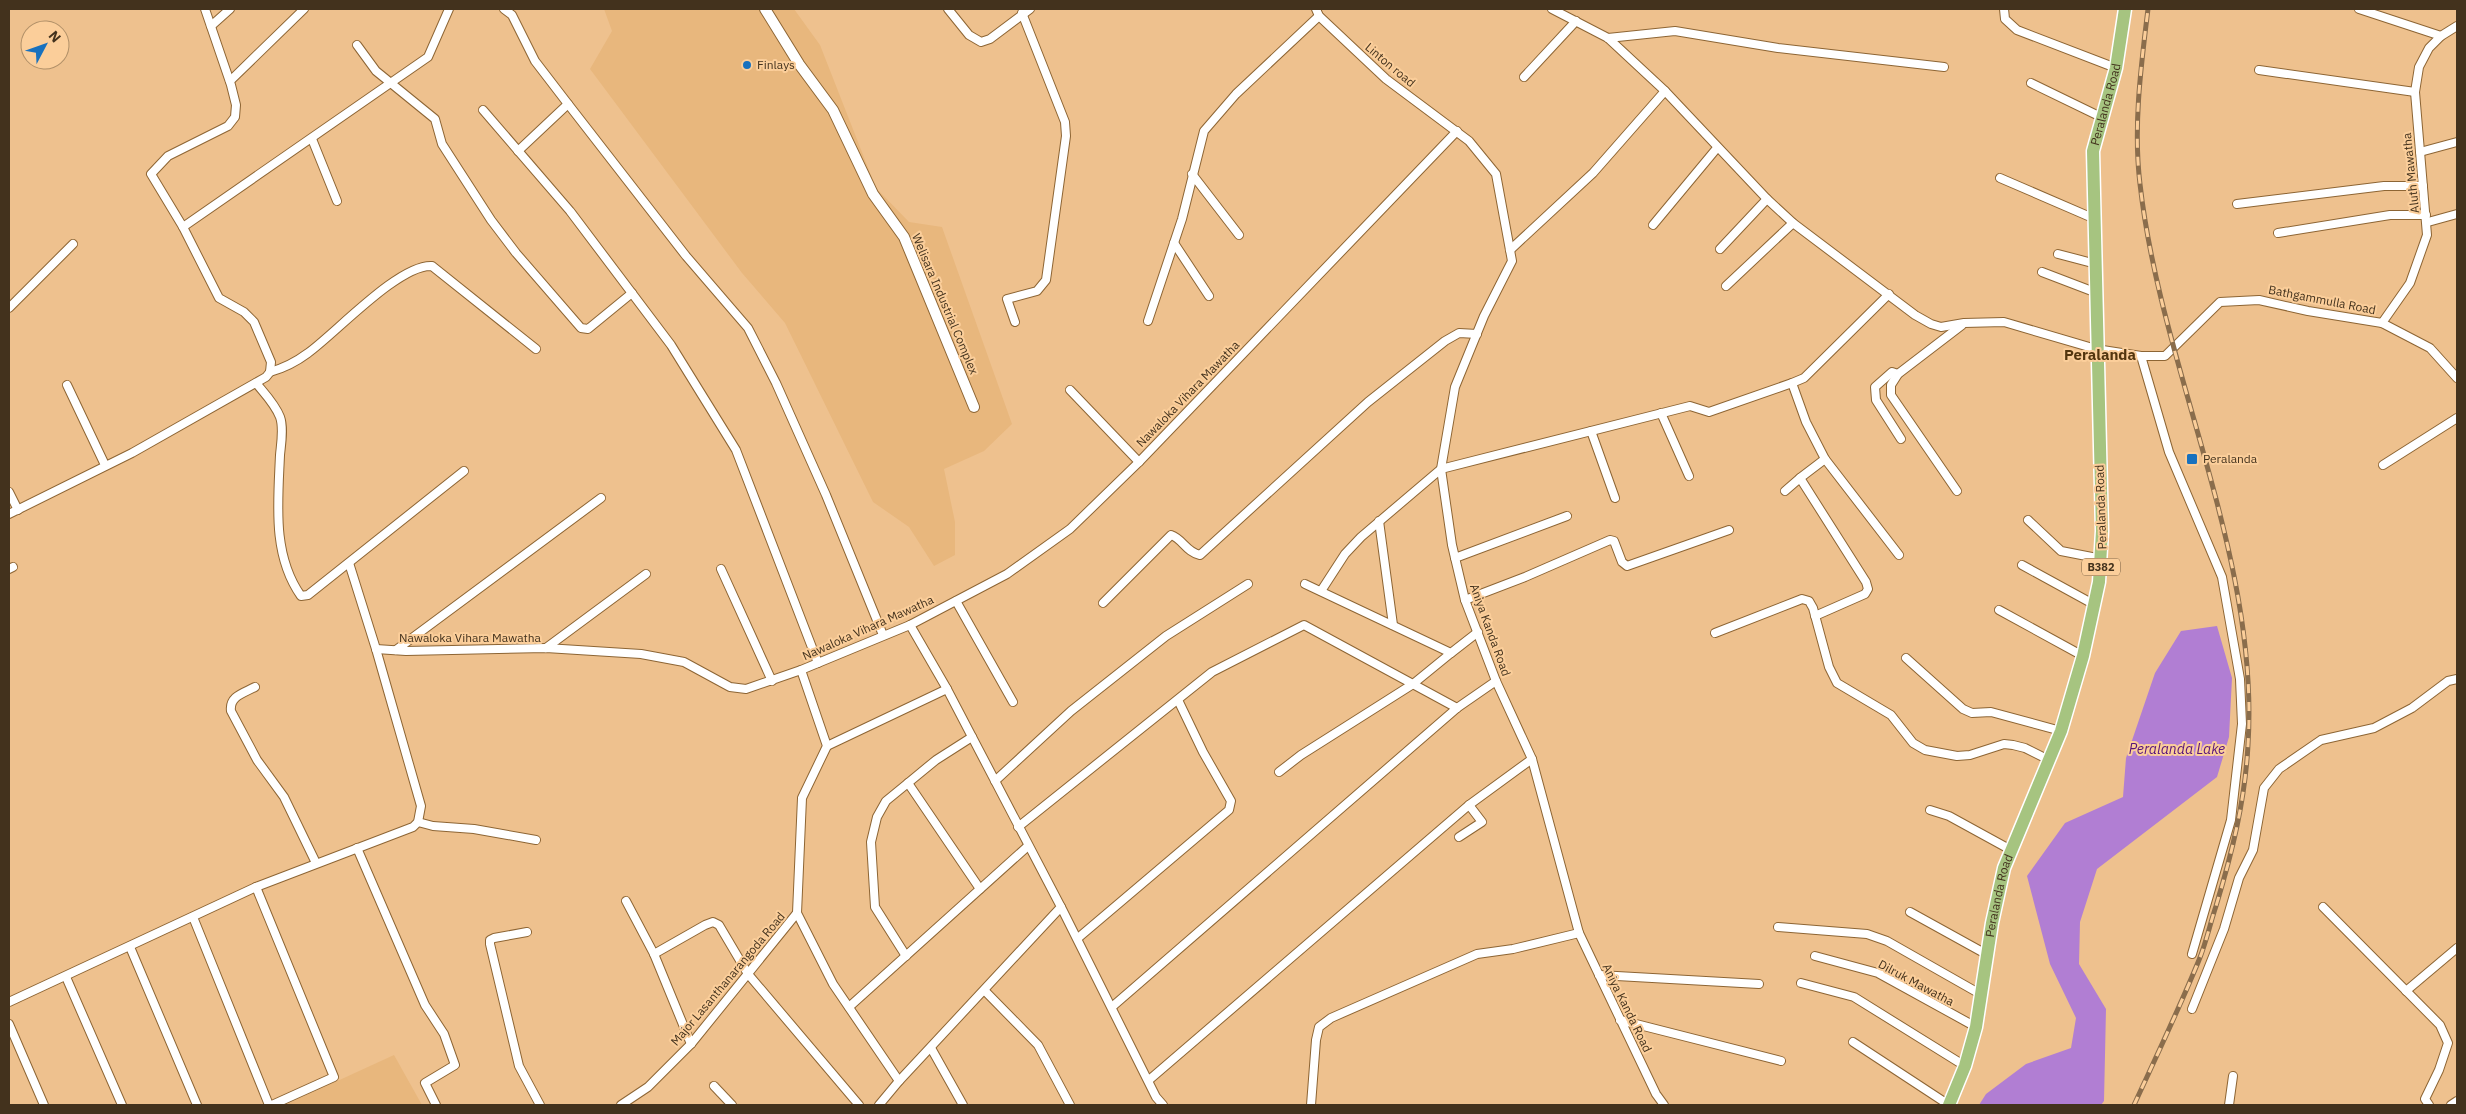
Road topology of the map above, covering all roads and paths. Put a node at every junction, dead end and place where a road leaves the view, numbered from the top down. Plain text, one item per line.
1 (205, 9) edge
2 (230, 9) edge
3 (304, 9) edge
4 (449, 9) edge
5 (504, 9) edge
6 (765, 9) edge
7 (948, 9) edge
8 (1030, 9) edge
9 (2004, 9) edge
10 (2124, 9) edge
11 (2359, 9) edge
12 (1557, 10) edge
13 (1317, 12) edge
14 (1022, 13) junction
15 (1576, 21) junction
16 (211, 26) junction
17 (2457, 26) edge
18 (2441, 36) junction
19 (1608, 38) junction
20 (357, 45) dead end
21 (1944, 67) dead end
22 (2116, 68) junction
23 (2260, 70) dead end
24 (1524, 77) dead end
25 (230, 81) junction
26 (390, 83) junction
27 (2031, 83) dead end
28 (1665, 91) junction
29 (2415, 92) junction
30 (568, 104) junction
31 (483, 110) dead end
32 (2101, 117) junction
33 (1456, 131) junction
34 (312, 139) junction
35 (2457, 142) edge
36 (1717, 148) junction
37 (518, 151) junction
38 (2420, 152) junction
39 (1192, 174) junction
40 (2000, 178) dead end
41 (2423, 186) junction
42 (1767, 199) junction
43 (337, 200) dead end
44 (2237, 204) dead end
45 (2457, 214) edge
46 (2427, 218) junction
47 (2095, 219) junction
48 (1793, 223) junction
49 (1652, 225) dead end
50 (183, 227) junction
51 (2278, 232) dead end
52 (1239, 234) dead end
53 (1174, 242) junction
54 (73, 244) dead end
55 (1510, 250) junction
56 (1720, 250) dead end
57 (2058, 254) dead end
58 (2096, 264) junction
59 (2042, 272) dead end
60 (1726, 286) dead end
61 (632, 293) junction
62 (2097, 293) junction
63 (1889, 294) junction
64 (1209, 296) dead end
65 (9, 308) edge
66 (1148, 321) dead end
67 (1015, 322) dead end
68 (1964, 323) junction
69 (2382, 323) junction
70 (1478, 334) junction
71 (536, 349) dead end
72 (2096, 349) junction
73 (2141, 356) junction
74 (270, 372) junction
75 (1898, 374) junction
76 (2457, 378) edge
77 (256, 383) junction
78 (1792, 384) junction
79 (67, 385) dead end
80 (1070, 390) dead end
81 (974, 407) dead end
82 (1661, 413) junction
83 (2457, 418) edge
84 (1591, 431) junction
85 (1901, 439) dead end
86 (1825, 459) junction
87 (1139, 462) junction
88 (105, 465) junction
89 (2384, 466) dead end
90 (1441, 469) junction
91 (464, 472) dead end
92 (1688, 476) dead end
93 (1800, 478) junction
94 (1785, 491) dead end
95 (1957, 491) dead end
96 (9, 492) edge
97 (601, 498) dead end
98 (1615, 498) dead end
99 (18, 510) junction
100 (9, 514) edge
101 (1567, 516) dead end
102 (2028, 520) dead end
103 (1379, 521) junction
104 (1729, 530) dead end
105 (1899, 555) dead end
106 (1456, 558) junction
107 (2102, 559) junction
108 (349, 563) junction
109 (2022, 565) dead end
110 (722, 570) dead end
111 (646, 574) dead end
112 (1248, 584) dead end
113 (1305, 584) dead end
114 (1321, 591) junction
115 (1465, 600) junction
116 (956, 601) junction
117 (1104, 603) dead end
118 (2095, 605) junction
119 (2000, 610) dead end
120 (1815, 616) junction
121 (910, 625) junction
122 (1393, 625) junction
123 (1478, 632) junction
124 (1714, 633) dead end
125 (883, 636) junction
126 (376, 648) junction
127 (546, 648) junction
128 (396, 650) junction
129 (1451, 653) junction
130 (2083, 656) junction
131 (1906, 658) dead end
132 (818, 663) junction
133 (801, 670) junction
134 (2457, 679) edge
135 (772, 681) junction
136 (1496, 681) junction
137 (1413, 684) junction
138 (255, 687) dead end
139 (947, 689) junction
140 (1178, 700) junction
141 (1013, 702) dead end
142 (1457, 708) junction
143 (2061, 731) junction
144 (972, 737) junction
145 (826, 746) junction
146 (1532, 759) junction
147 (2049, 760) junction
148 (1279, 772) dead end
149 (995, 781) junction
150 (908, 783) junction
151 (1469, 806) junction
152 (1930, 810) dead end
153 (418, 822) junction
154 (1018, 827) junction
155 (1458, 837) dead end
156 (536, 840) dead end
157 (1028, 846) junction
158 (357, 848) junction
159 (2010, 850) junction
160 (316, 862) junction
161 (256, 887) junction
162 (980, 889) junction
163 (626, 901) dead end
164 (1061, 907) junction
165 (2323, 907) dead end
166 (1910, 912) dead end
167 (797, 913) junction
168 (193, 918) junction
169 (1778, 927) dead end
170 (527, 932) dead end
171 (1579, 933) junction
172 (1078, 938) junction
173 (130, 947) junction
174 (2457, 948) edge
175 (654, 954) junction
176 (1986, 954) junction
177 (2192, 954) dead end
178 (906, 956) junction
179 (1816, 956) dead end
180 (748, 974) junction
181 (1598, 975) junction
182 (66, 977) junction
183 (1801, 983) dead end
184 (1759, 984) dead end
185 (985, 991) junction
186 (2406, 991) junction
187 (1982, 995) junction
188 (9, 1002) edge
189 (1112, 1006) junction
190 (849, 1007) junction
191 (2192, 1009) dead end
192 (1620, 1020) junction
193 (9, 1024) edge
194 (1976, 1027) junction
195 (1853, 1042) dead end
196 (691, 1044) junction
197 (931, 1048) junction
198 (1781, 1061) dead end
199 (1965, 1066) junction
200 (2233, 1076) dead end
201 (1149, 1080) junction
202 (899, 1081) junction
203 (714, 1086) dead end
204 (2457, 1101) edge
205 (44, 1105) edge
206 (122, 1105) edge
207 (197, 1105) edge
208 (270, 1105) edge
209 (436, 1105) edge
210 (540, 1105) edge
211 (621, 1105) edge
212 (732, 1105) edge
213 (859, 1105) edge
214 (880, 1105) edge
215 (963, 1105) edge
216 (1070, 1105) edge
217 (1163, 1105) edge
218 (1311, 1105) edge
219 (1664, 1105) edge
220 (1949, 1105) edge
221 (2229, 1105) edge
222 (2429, 1105) edge
223 (2451, 1105) edge

1 - 16 street
2 - 16 street
3 - 25 street
4 - 26 street
5 - 30 street
6 - 81 street, Welisara Industrial Complex
7 - 14 street
8 - 14 street
9 - 22 street
10 - 22 main road, Peralanda Road / B382
11 - 18 street
12 - 15 street, Bathgammulla Road
13 - 33 street, Linton road
13 - 39 street
14 - 67 street
15 - 19 street, Bathgammulla Road
15 - 24 street
16 - 25 street
17 - 18 street, Aluth Mawatha
18 - 29 street, Aluth Mawatha
19 - 21 street
19 - 28 street, Bathgammulla Road
20 - 26 street
22 - 32 main road, Peralanda Road / B382
23 - 29 street
25 - 50 street
26 - 34 street
26 - 61 street
27 - 32 street
28 - 36 street, Bathgammulla Road
28 - 55 street
29 - 38 street, Aluth Mawatha
30 - 37 street
30 - 125 street
31 - 37 street
32 - 47 main road, Peralanda Road / B382
33 - 55 street, Aniya Kanda Road
33 - 87 street, Nawaloka Vihara Mawatha
34 - 43 street
34 - 50 street
35 - 38 street
36 - 42 street, Bathgammulla Road
36 - 49 street
37 - 61 street
38 - 41 street, Aluth Mawatha
39 - 52 street
39 - 53 street
40 - 47 street
41 - 44 street
41 - 46 street, Aluth Mawatha
42 - 48 street, Bathgammulla Road
42 - 56 street
45 - 46 street
46 - 51 street
46 - 69 street, Aluth Mawatha
47 - 58 main road, Peralanda Road / B382
48 - 60 street
48 - 63 street, Bathgammulla Road
50 - 74 street
53 - 64 street
53 - 66 street
54 - 65 street
55 - 70 street, Aniya Kanda Road
57 - 58 street
58 - 62 main road, Peralanda Road / B382
59 - 62 street
61 - 132 street
62 - 72 main road, Peralanda Road / B382
63 - 68 street, Bathgammulla Road
63 - 78 street
68 - 72 street, Bathgammulla Road
68 - 75 street
69 - 73 street, Bathgammulla Road
69 - 76 street, Bathgammulla Road
70 - 90 street, Aniya Kanda Road
70 - 117 street
71 - 74 street
72 - 73 street, Bathgammulla Road
72 - 107 main road, Peralanda Road / B382
73 - 177 street
74 - 77 street
75 - 85 street
75 - 95 street
77 - 88 street
77 - 108 street
78 - 82 street
78 - 86 street
79 - 88 street
80 - 87 street
82 - 84 street
82 - 92 street
83 - 89 street
84 - 90 street
84 - 98 street
86 - 93 street
86 - 105 street
87 - 116 street, Nawaloka Vihara Mawatha
88 - 99 street
90 - 103 street
90 - 106 street, Aniya Kanda Road
91 - 108 street
93 - 94 street
93 - 120 street
96 - 99 street
97 - 128 street
99 - 100 street
101 - 106 street
102 - 107 street
103 - 114 street
103 - 122 street
104 - 115 street
106 - 115 street, Aniya Kanda Road
107 - 118 main road, Peralanda Road / B382
108 - 126 street
109 - 118 street
110 - 135 street
111 - 127 street
112 - 149 street
113 - 114 street
114 - 122 street
115 - 123 street, Aniya Kanda Road
116 - 121 street, Nawaloka Vihara Mawatha
116 - 141 street
118 - 130 main road, Peralanda Road / B382
119 - 130 street
120 - 124 street
120 - 147 street
121 - 125 street, Nawaloka Vihara Mawatha
121 - 139 street
122 - 129 street
123 - 129 street
123 - 136 street, Aniya Kanda Road
125 - 132 street, Nawaloka Vihara Mawatha
126 - 128 street, Nawaloka Vihara Mawatha
126 - 153 street
127 - 128 street, Nawaloka Vihara Mawatha
127 - 135 street, Nawaloka Vihara Mawatha
129 - 137 street
130 - 143 main road, Peralanda Road / B382
131 - 143 street
132 - 133 street, Nawaloka Vihara Mawatha
133 - 135 street, Nawaloka Vihara Mawatha
133 - 145 street
134 - 191 street
136 - 142 street
136 - 146 street, Aniya Kanda Road
137 - 140 street
137 - 142 street
137 - 148 street
138 - 160 street
139 - 144 street
139 - 145 street
140 - 154 street
140 - 172 street
142 - 189 street
143 - 147 main road, Peralanda Road / B382
144 - 149 street
144 - 150 street
145 - 167 street, Major Lasanthanarangoda Road
146 - 151 street
146 - 171 street, Aniya Kanda Road
147 - 159 main road, Peralanda Road / B382
149 - 154 street
150 - 162 street
150 - 178 street
151 - 155 street
151 - 201 street
152 - 159 street
153 - 156 street
153 - 158 street
154 - 157 street
157 - 162 street
157 - 164 street
158 - 160 street
158 - 209 street
159 - 176 main road, Peralanda Road / B382
160 - 161 street
161 - 168 street
161 - 208 street
162 - 178 street
163 - 175 street
164 - 172 street
164 - 185 street
165 - 186 street
166 - 176 street
167 - 180 street, Major Lasanthanarangoda Road
167 - 190 street
168 - 173 street
168 - 208 street
169 - 187 street
170 - 210 street
171 - 181 street, Aniya Kanda Road
171 - 218 street
172 - 189 street
173 - 182 street
173 - 207 street
174 - 186 street
175 - 180 street
175 - 196 street
176 - 187 main road, Peralanda Road / B382
178 - 190 street
179 - 194 street, Dilruk Mawatha
180 - 196 street, Major Lasanthanarangoda Road
180 - 213 street
181 - 184 street
181 - 192 street, Aniya Kanda Road
182 - 188 street
182 - 206 street
183 - 199 street
185 - 197 street
185 - 216 street
186 - 222 street
187 - 194 main road, Peralanda Road / B382
189 - 201 street
190 - 202 street
192 - 198 street
192 - 219 street, Aniya Kanda Road
193 - 205 street
194 - 199 main road, Peralanda Road / B382
195 - 220 street
196 - 211 street, Major Lasanthanarangoda Road
197 - 202 street
197 - 215 street
199 - 220 main road, Peralanda Road / B382
200 - 221 street
201 - 217 street
202 - 214 street
203 - 212 street
204 - 223 street

